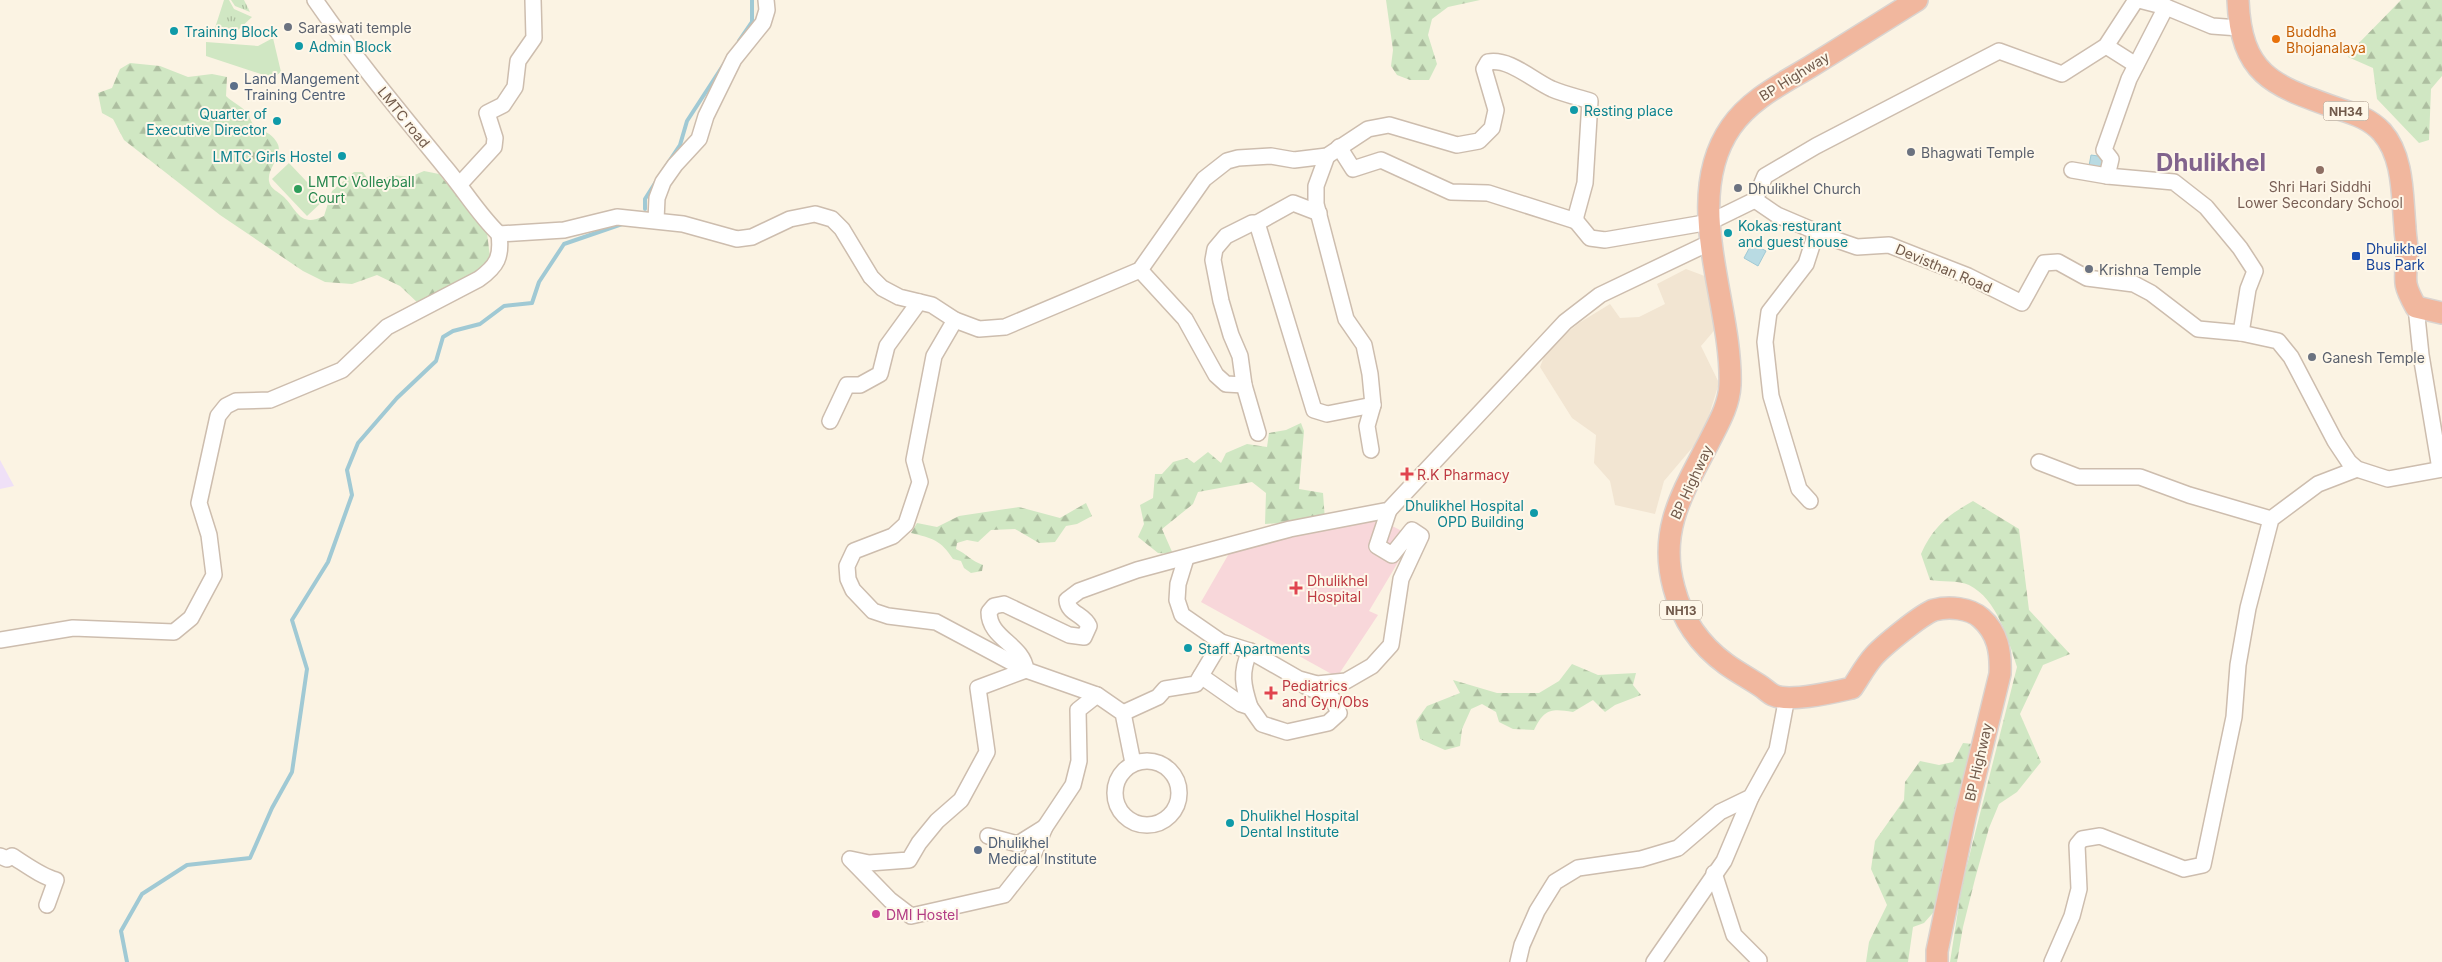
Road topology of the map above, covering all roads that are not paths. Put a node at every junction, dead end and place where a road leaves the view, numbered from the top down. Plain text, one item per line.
1 (315, 0) edge
2 (533, 0) edge
3 (766, 0) edge
4 (1917, 0) edge
5 (2138, 0) edge
6 (2238, 0) edge
7 (2166, 7) junction
8 (2239, 28) junction
9 (2106, 46) junction
10 (2136, 65) junction
11 (1333, 152) junction
12 (2072, 170) dead end
13 (2107, 176) junction
14 (460, 184) junction
15 (1755, 200) junction
16 (1319, 213) junction
17 (654, 220) junction
18 (1576, 221) junction
19 (1257, 223) junction
20 (1710, 232) junction
21 (1816, 232) junction
22 (500, 234) junction
23 (1140, 270) junction
24 (919, 302) junction
25 (2416, 307) junction
26 (2442, 314) edge
27 (955, 320) junction
28 (2241, 333) junction
29 (1244, 386) junction
30 (1373, 405) junction
31 (830, 421) dead end
32 (1258, 433) dead end
33 (1371, 450) dead end
34 (2039, 462) dead end
35 (2358, 469) junction
36 (2441, 469) edge
37 (1810, 501) dead end
38 (1389, 510) junction
39 (2271, 519) junction
40 (1186, 558) junction
41 (0, 640) edge
42 (1221, 642) junction
43 (1250, 651) junction
44 (1026, 670) junction
45 (1201, 676) junction
46 (1299, 679) junction
47 (1098, 695) junction
48 (1787, 697) junction
49 (1250, 707) junction
50 (1123, 713) junction
51 (1133, 763) junction
52 (1751, 797) junction
53 (1046, 827) junction
54 (988, 836) dead end
55 (0, 856) edge
56 (1714, 873) junction
57 (47, 905) dead end
58 (1759, 960) dead end
59 (1518, 962) edge
60 (1654, 962) edge
61 (1937, 962) edge
62 (2052, 962) edge

1 - 14 street, LMTC road
2 - 14 street
3 - 17 street
4 - 20 highway, BP Highway / NH13
5 - 7 street
5 - 9 street
6 - 8 highway, NH34
7 - 8 street
7 - 10 street
8 - 25 highway, NH34
9 - 10 street
9 - 15 street
10 - 13 street
11 - 16 street
11 - 18 street
11 - 18 street
11 - 23 street
12 - 13 street
13 - 28 street
14 - 22 street, LMTC road
15 - 20 street
15 - 21 street, Devisthan Road
16 - 19 street
16 - 30 street
17 - 22 street
17 - 24 street
18 - 20 street
19 - 29 street
19 - 30 street
20 - 38 street
20 - 48 highway, BP Highway / NH13
21 - 28 street, Devisthan Road
21 - 37 street
22 - 41 street
23 - 27 street
23 - 29 street
24 - 27 street
24 - 31 street
25 - 26 highway
25 - 36 street
27 - 44 street
28 - 35 street, Devisthan Road
29 - 32 street
30 - 33 street
34 - 39 street
35 - 36 street, Devisthan Road
35 - 39 street
38 - 40 street
38 - 46 street
39 - 62 street
40 - 42 street
40 - 44 street
42 - 43 street
42 - 45 street
43 - 46 street
43 - 49 street
44 - 47 street
44 - 53 street
45 - 49 street
45 - 50 street
46 - 49 street
47 - 50 street
47 - 53 street
48 - 52 street
48 - 61 highway, BP Highway / NH13
50 - 51 street
51 - 51 street
52 - 56 street
52 - 59 street
53 - 54 street
55 - 57 street
56 - 58 street
56 - 60 street

